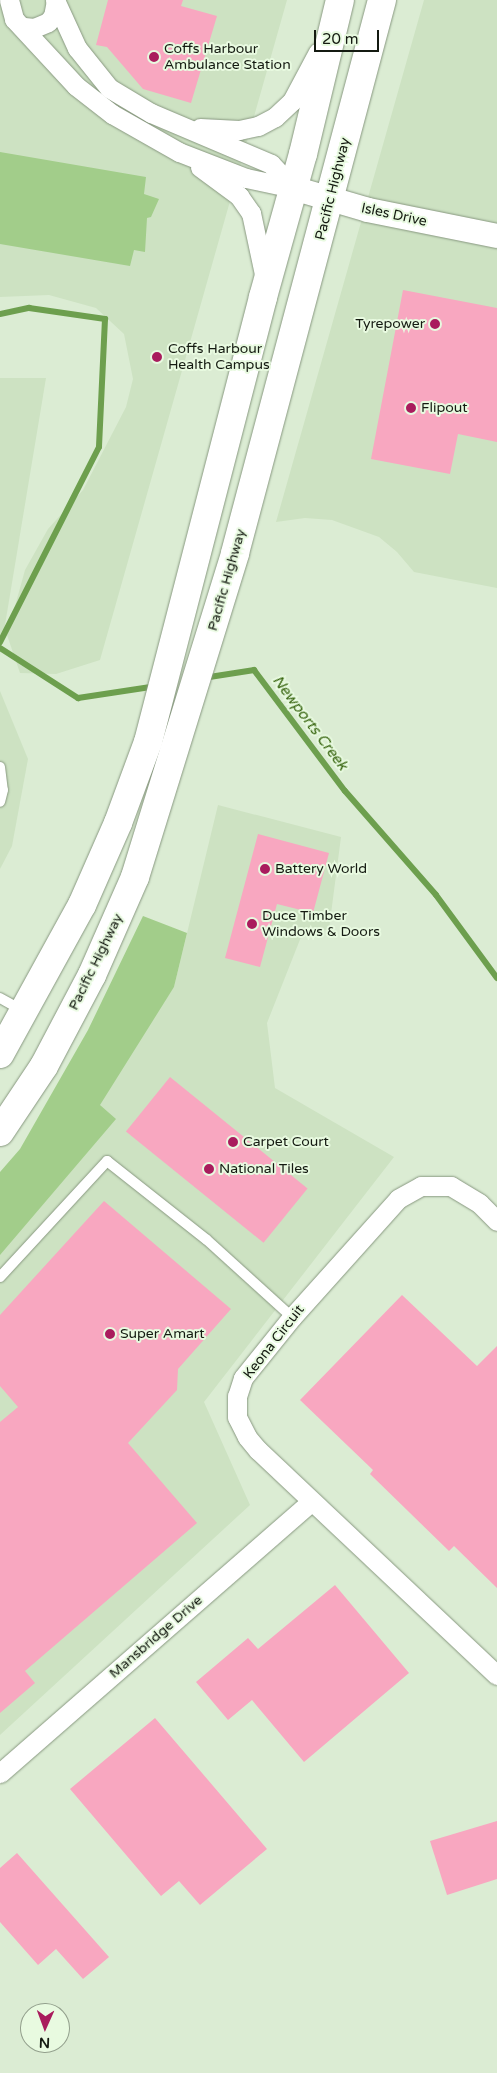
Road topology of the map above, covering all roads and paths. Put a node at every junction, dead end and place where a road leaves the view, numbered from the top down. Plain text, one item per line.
1 (56, 0) edge
2 (382, 0) edge
3 (339, 4) edge
4 (9, 12) edge
5 (179, 125) junction
6 (179, 152) junction
7 (293, 188) junction
8 (331, 200) junction
9 (497, 236) edge
10 (266, 286) junction
11 (0, 767) edge
12 (0, 802) edge
13 (0, 998) edge
14 (25, 1012) junction
15 (0, 1054) edge
16 (0, 1132) edge
17 (497, 1221) edge
18 (0, 1277) edge
19 (292, 1317) junction
20 (311, 1502) junction
21 (497, 1675) edge
22 (0, 1773) edge

1 - 4 street
1 - 5 street
2 - 8 highway, Pacific Highway
3 - 5 street
3 - 7 highway
4 - 6 street
5 - 7 street
6 - 7 street
6 - 10 street
7 - 8 street, Isles Drive
7 - 10 highway
8 - 9 street, Isles Drive
8 - 16 highway, Pacific Highway
10 - 14 highway
11 - 12 lane
13 - 14 lane
14 - 15 highway
17 - 19 street, Keona Circuit
18 - 19 lane
19 - 20 street, Keona Circuit
20 - 21 street, Keona Circuit
20 - 22 street, Mansbridge Drive

